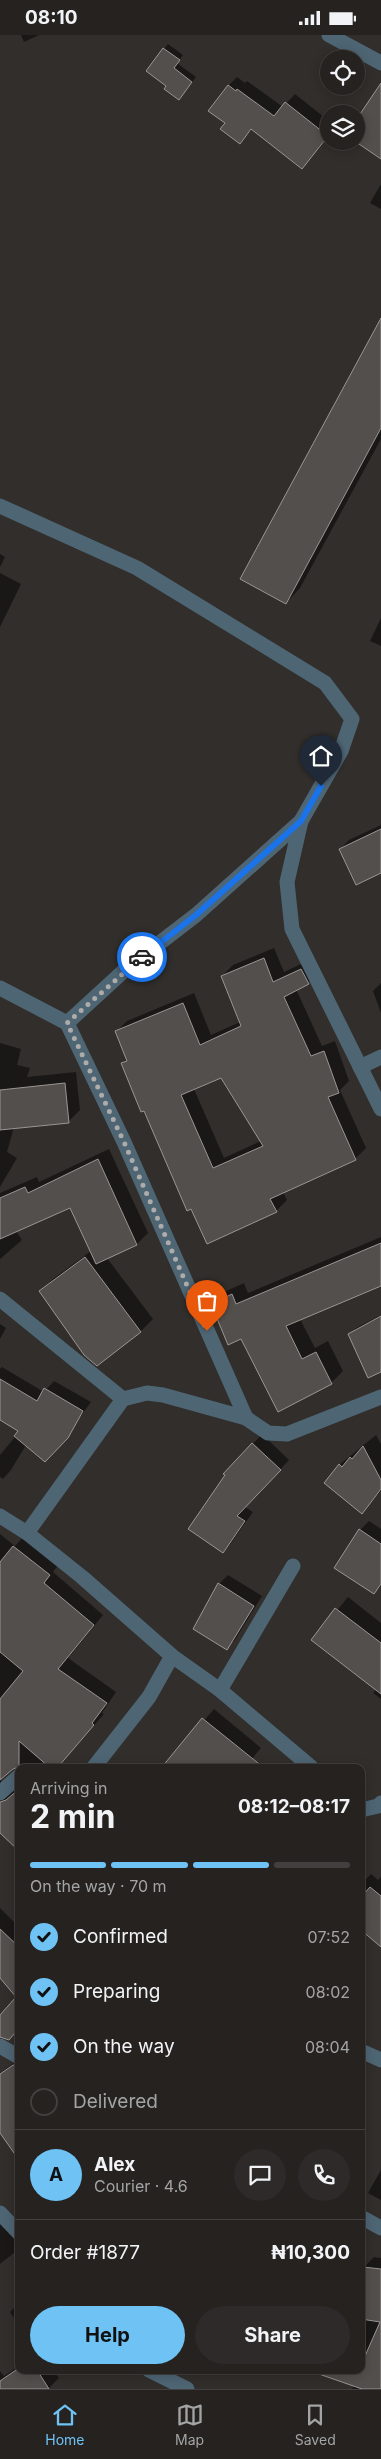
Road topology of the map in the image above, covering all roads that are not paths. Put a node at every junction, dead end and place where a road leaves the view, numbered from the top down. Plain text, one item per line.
1 (329, 35) edge
2 (381, 63) edge
3 (0, 505) edge
4 (301, 821) junction
5 (0, 987) edge
6 (67, 1023) junction
7 (381, 1057) edge
8 (360, 1067) junction
9 (381, 1109) edge
10 (0, 1299) edge
11 (381, 1397) edge
12 (123, 1399) junction
13 (246, 1418) junction
14 (0, 1516) edge
15 (27, 1533) junction
16 (292, 1566) dead end
17 (172, 1656) junction
18 (220, 1690) junction
19 (96, 1764) edge
20 (308, 1764) edge
21 (15, 1780) edge
22 (0, 1793) edge
23 (381, 1803) edge
24 (365, 1809) edge
25 (0, 2046) edge
26 (365, 2053) edge
27 (15, 2055) edge
28 (381, 2060) edge
29 (0, 2213) edge
30 (365, 2219) edge
31 (381, 2228) edge
32 (15, 2229) edge
33 (158, 2374) edge
34 (187, 2389) edge

1 - 2 street
3 - 4 street
4 - 6 street
4 - 8 street
5 - 6 street
6 - 13 street
7 - 8 street
8 - 9 street
10 - 12 street
11 - 13 street
12 - 13 street
12 - 15 street
14 - 15 street
15 - 17 street
16 - 18 street
17 - 18 street
17 - 19 street
18 - 20 street
21 - 22 street
23 - 24 street
25 - 27 street
26 - 28 street
29 - 32 street
30 - 31 street
33 - 34 street

